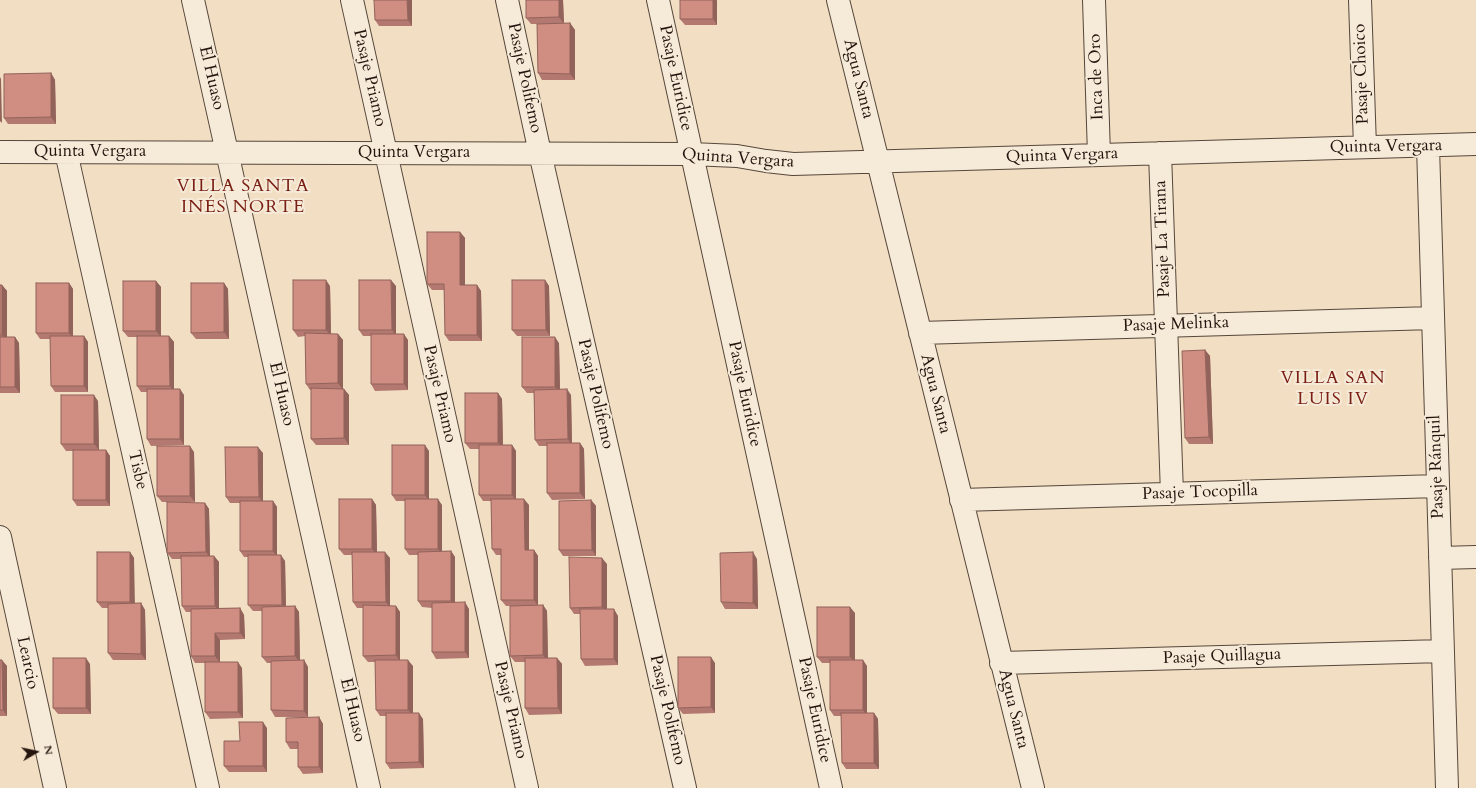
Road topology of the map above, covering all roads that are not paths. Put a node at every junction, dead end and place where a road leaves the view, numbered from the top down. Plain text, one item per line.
1 (193, 0) edge
2 (352, 0) edge
3 (507, 0) edge
4 (658, 0) edge
5 (838, 0) edge
6 (1094, 0) edge
7 (1360, 0) edge
8 (1476, 144) edge
9 (1428, 146) junction
10 (1365, 147) junction
11 (0, 152) edge
12 (66, 152) junction
13 (228, 153) junction
14 (386, 153) junction
15 (540, 153) junction
16 (1160, 153) junction
17 (691, 154) junction
18 (1099, 154) junction
19 (878, 160) junction
20 (1433, 318) junction
21 (1166, 326) junction
22 (920, 333) junction
23 (1438, 486) junction
24 (1172, 494) junction
25 (962, 500) junction
26 (0, 537) edge
27 (1476, 557) edge
28 (1440, 558) junction
29 (1442, 651) junction
30 (1001, 663) junction
31 (55, 788) edge
32 (208, 788) edge
33 (369, 788) edge
34 (527, 788) edge
35 (685, 788) edge
36 (831, 788) edge
37 (1033, 788) edge
38 (1446, 788) edge

1 - 13 street, El Huaso
2 - 14 street, Pasaje Priamo
3 - 15 street, Pasaje Polifemo
4 - 17 street, Pasaje Euridice
5 - 19 street, Agua Santa
6 - 18 street, Inca de Oro
7 - 10 street, Pasaje Choico
8 - 9 street, Quinta Vergara
9 - 10 street, Quinta Vergara
9 - 20 street, Pasaje Ránquil
10 - 16 street, Quinta Vergara
11 - 12 street, Quinta Vergara
12 - 13 street, Quinta Vergara
12 - 32 street, Tisbe
13 - 14 street, Quinta Vergara
13 - 33 street, El Huaso
14 - 15 street, Quinta Vergara
14 - 34 street, Pasaje Priamo
15 - 17 street, Quinta Vergara
15 - 35 street, Pasaje Polifemo
16 - 18 street, Quinta Vergara
16 - 21 street, Pasaje La Tirana
17 - 19 street, Quinta Vergara
17 - 36 street, Pasaje Euridice
18 - 19 street, Quinta Vergara
19 - 22 street, Agua Santa
20 - 21 street, Pasaje Melinka
20 - 23 street, Pasaje Ránquil
21 - 22 street, Pasaje Melinka
21 - 24 street, Pasaje La Tirana
22 - 25 street, Agua Santa
23 - 24 street, Pasaje Tocopilla
23 - 28 street, Pasaje Ránquil
24 - 25 street, Pasaje Tocopilla
25 - 30 street, Agua Santa
26 - 31 street, Learcio
27 - 28 street
28 - 29 street, Pasaje Ránquil
29 - 30 street, Pasaje Quillagua
29 - 38 street, Pasaje Ránquil
30 - 37 street, Agua Santa

